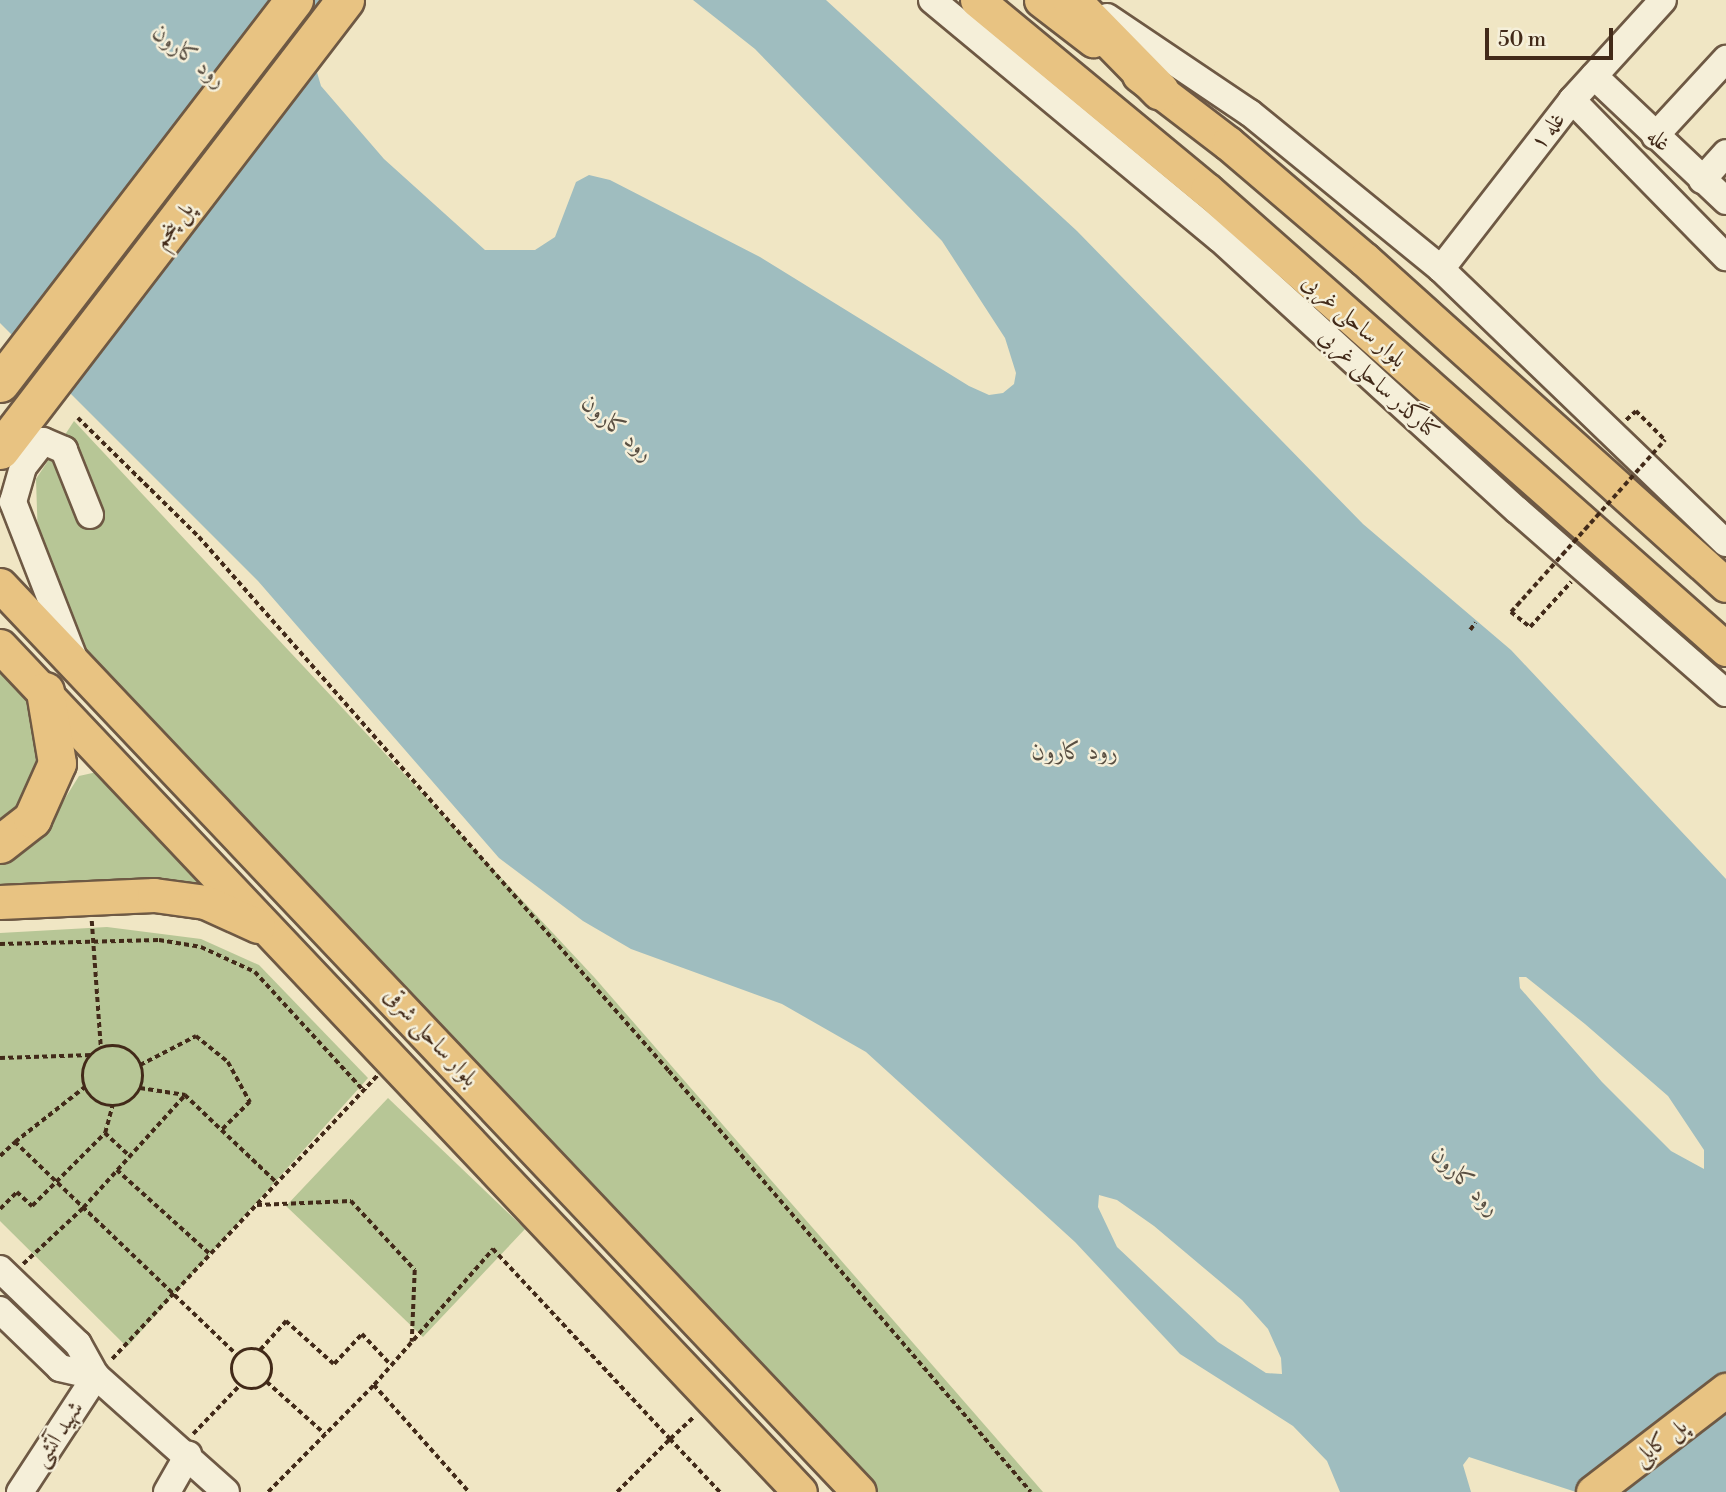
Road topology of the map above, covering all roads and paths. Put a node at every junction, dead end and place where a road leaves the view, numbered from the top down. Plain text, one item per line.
1 (294, 0) edge
2 (345, 0) edge
3 (932, 0) edge
4 (977, 0) edge
5 (1041, 0) edge
6 (1071, 0) edge
7 (1084, 0) edge
8 (1663, 0) edge
9 (1726, 59) edge
10 (1594, 76) junction
11 (1160, 91) junction
12 (1572, 100) junction
13 (1655, 136) junction
14 (1726, 153) edge
15 (1702, 180) junction
16 (1726, 201) edge
17 (1726, 257) edge
18 (1364, 259) junction
19 (1441, 269) junction
20 (1332, 304) junction
21 (1472, 355) junction
22 (0, 383) edge
23 (1435, 392) junction
24 (1636, 411) dead end
25 (78, 418) dead end
26 (0, 450) edge
27 (90, 515) dead end
28 (1726, 543) edge
29 (1584, 567) junction
30 (0, 585) edge
31 (1726, 585) edge
32 (1475, 623) dead end
33 (1470, 630) dead end
34 (0, 646) edge
35 (1726, 649) edge
36 (75, 660) junction
37 (45, 691) junction
38 (1726, 693) edge
39 (0, 844) edge
40 (90, 898) junction
41 (0, 902) edge
42 (272, 932) junction
43 (93, 940) junction
44 (0, 944) edge
45 (101, 1048) junction
46 (92, 1055) junction
47 (0, 1058) edge
48 (392, 1059) junction
49 (140, 1065) junction
50 (85, 1087) junction
51 (140, 1088) junction
52 (364, 1091) junction
53 (185, 1095) junction
54 (112, 1106) junction
55 (222, 1130) junction
56 (105, 1133) junction
57 (15, 1142) junction
58 (0, 1156) edge
59 (130, 1156) junction
60 (117, 1170) junction
61 (56, 1182) junction
62 (277, 1183) junction
63 (257, 1205) junction
64 (83, 1208) junction
65 (0, 1209) edge
66 (210, 1255) junction
67 (4, 1273) edge
68 (172, 1295) junction
69 (0, 1310) edge
70 (412, 1342) junction
71 (260, 1350) junction
72 (237, 1355) junction
73 (391, 1365) junction
74 (96, 1376) junction
75 (267, 1382) junction
76 (240, 1385) junction
77 (374, 1385) junction
78 (1726, 1390) edge
79 (713, 1399) junction
80 (1726, 1408) edge
81 (325, 1434) junction
82 (670, 1439) junction
83 (184, 1451) junction
84 (828, 1459) junction
85 (798, 1489) edge
86 (20, 1492) edge
87 (167, 1492) edge
88 (226, 1492) edge
89 (268, 1492) edge
90 (468, 1492) edge
91 (617, 1492) edge
92 (720, 1492) edge
93 (859, 1492) edge
94 (1031, 1492) edge
95 (1593, 1492) edge
96 (1618, 1492) edge

1 - 22 highway, پل پنجم
2 - 26 highway, پل پنجم
3 - 29 street, کنارگذر ساحلی غربی
4 - 20 main road, بلوار ساحلی غربی
5 - 11 main road
6 - 11 highway
7 - 19 street
8 - 10 street, غله ۱
9 - 13 street
10 - 12 street, غله ۱
10 - 13 street, غله
11 - 18 main road
12 - 17 street
12 - 19 street, غله ۱
13 - 15 street, غله
14 - 15 street
15 - 16 street, غله
18 - 20 main road
18 - 21 main road
19 - 28 street
20 - 23 main road, بلوار ساحلی غربی
21 - 23 main road
21 - 31 main road
23 - 35 main road, بلوار ساحلی غربی
24 - 29 path, bridge
25 - 94 path
27 - 36 street
29 - 38 street, کنارگذر ساحلی غربی
30 - 36 main road, بلوار ساحلی شرقی
32 - 33 path
34 - 37 main road, بلوار ساحلی شرقی
36 - 84 main road, بلوار ساحلی شرقی
37 - 39 highway
37 - 42 main road, بلوار ساحلی شرقی
40 - 41 main road
40 - 42 main road
40 - 43 path
42 - 48 main road, بلوار ساحلی شرقی
43 - 44 path
43 - 45 path
43 - 52 path
45 - 46 path
45 - 49 path
46 - 47 path
46 - 50 path
48 - 52 path
48 - 79 main road, بلوار ساحلی شرقی
49 - 51 path
49 - 55 path
50 - 54 path
50 - 57 path
51 - 53 path
51 - 54 path
52 - 62 path
53 - 55 path
53 - 59 path
54 - 56 path
55 - 62 path
56 - 59 path
56 - 61 path
57 - 58 path
57 - 61 path
59 - 60 path
60 - 64 path
60 - 66 path
61 - 64 path
61 - 65 path
62 - 63 path
63 - 66 path
63 - 70 path
64 - 67 path
64 - 68 path
66 - 68 path
67 - 74 street
68 - 72 path
68 - 74 path
69 - 74 street
70 - 73 path
70 - 82 path
71 - 72 path
71 - 73 path
71 - 75 path
72 - 76 path
73 - 77 path
74 - 83 street
74 - 86 street, شهید آتشی
75 - 76 path
75 - 81 path
76 - 83 path
77 - 81 path
77 - 90 path
78 - 95 main road, پل کابلی
79 - 82 path
79 - 85 main road, بلوار ساحلی شرقی
80 - 96 main road, پل کابلی
81 - 89 path
82 - 91 path
82 - 92 path
83 - 87 street
83 - 88 street
84 - 85 main road
84 - 93 main road, بلوار ساحلی شرقی

